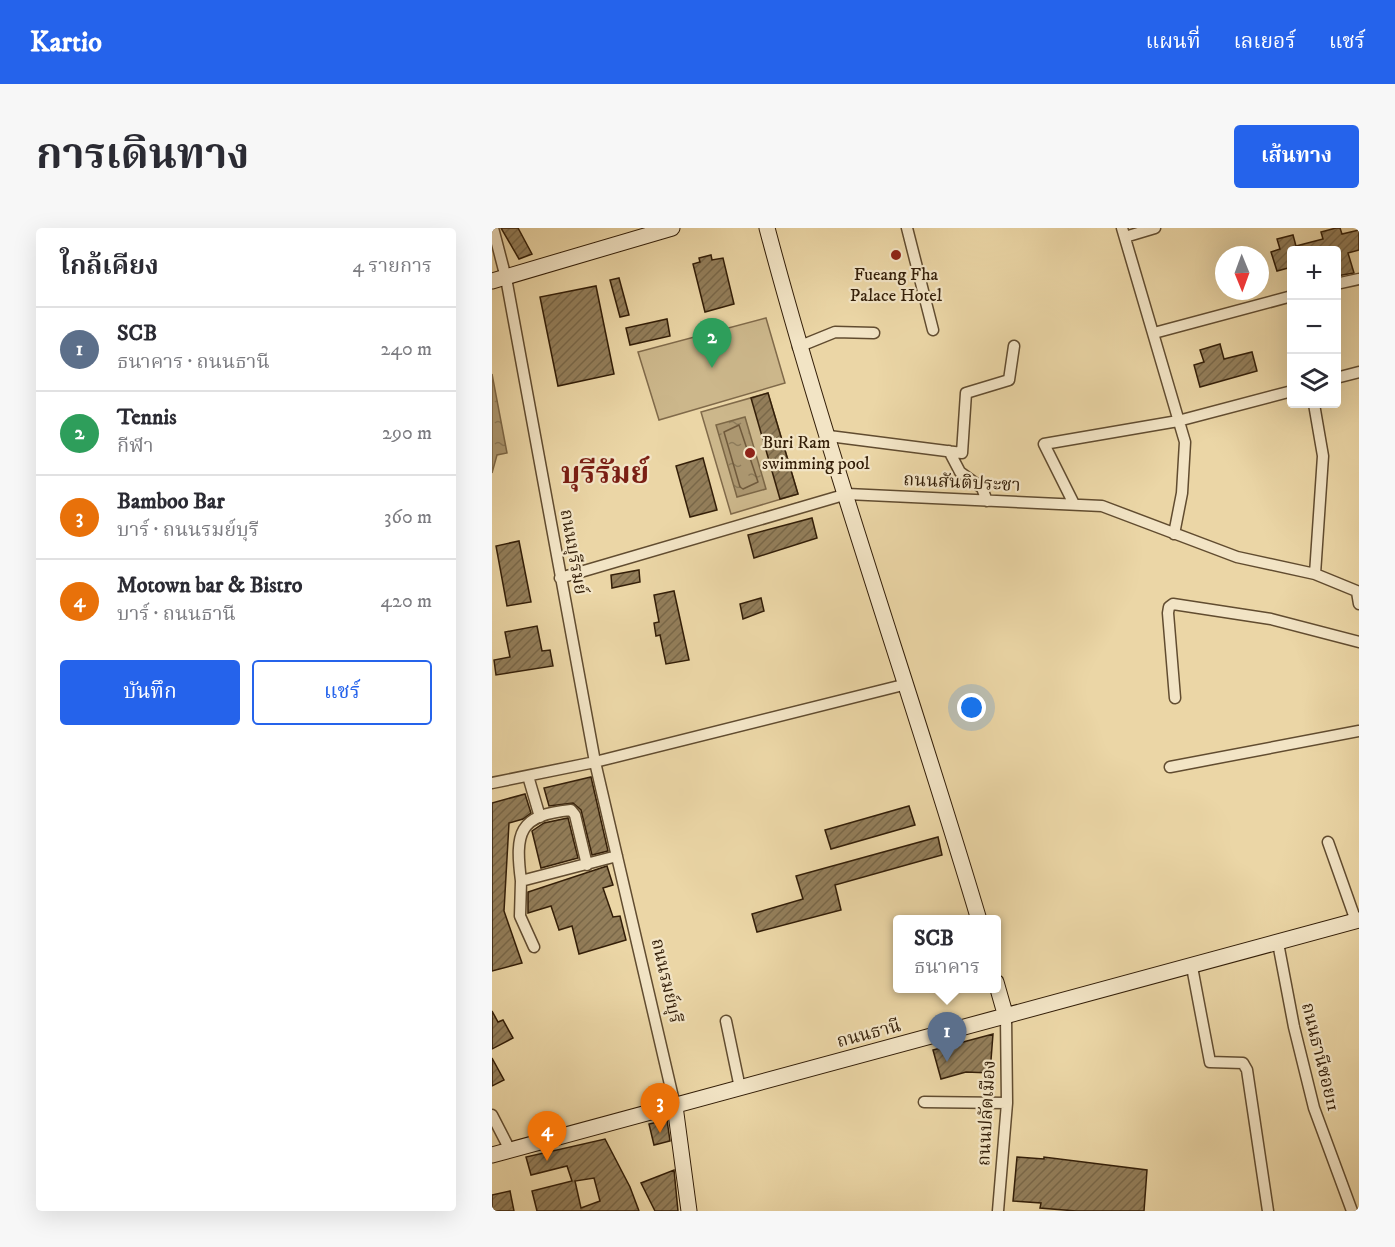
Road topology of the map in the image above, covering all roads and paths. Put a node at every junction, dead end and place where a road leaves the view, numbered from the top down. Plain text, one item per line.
1 (493, 228) edge
2 (672, 228) edge
3 (767, 228) edge
4 (907, 228) edge
5 (1155, 228) edge
6 (1123, 233) edge
7 (1359, 279) edge
8 (499, 280) edge
9 (1341, 283) edge
10 (1287, 297) edge
11 (933, 330) dead end
12 (874, 333) dead end
13 (1154, 333) junction
14 (1014, 346) dead end
15 (798, 347) junction
16 (1359, 372) edge
17 (1341, 377) edge
18 (1287, 391) edge
19 (1315, 408) edge
20 (1178, 421) junction
21 (829, 436) junction
22 (949, 452) junction
23 (847, 494) junction
24 (987, 501) junction
25 (1074, 504) junction
26 (1174, 534) junction
27 (1315, 574) junction
28 (560, 578) junction
29 (1358, 592) edge
30 (1359, 604) edge
31 (1359, 642) edge
32 (907, 684) junction
33 (1175, 698) dead end
34 (1359, 731) edge
35 (595, 762) junction
36 (1170, 767) dead end
37 (528, 776) junction
38 (492, 783) edge
39 (540, 817) junction
40 (1328, 842) dead end
41 (617, 856) junction
42 (587, 865) junction
43 (521, 881) junction
44 (977, 915) edge
45 (1358, 921) edge
46 (1278, 943) junction
47 (534, 947) dead end
48 (1192, 967) junction
49 (999, 993) edge
50 (1006, 1017) junction
51 (726, 1021) dead end
52 (740, 1088) junction
53 (924, 1102) dead end
54 (1007, 1103) junction
55 (675, 1106) junction
56 (492, 1115) edge
57 (510, 1150) junction
58 (492, 1155) edge
59 (688, 1211) edge
60 (998, 1211) edge
61 (1268, 1211) edge
62 (1352, 1211) edge

1 - 8 street, ถนนบุรีรมย์
2 - 8 street
3 - 15 street
4 - 11 street
5 - 6 street
6 - 13 street
7 - 9 street
8 - 28 street, ถนนบุรีรมย์
10 - 13 street
12 - 15 street
13 - 20 street
14 - 22 street
15 - 21 street
16 - 17 street
18 - 20 street
19 - 27 street
20 - 25 street
20 - 26 street
21 - 22 street
21 - 23 street
22 - 24 street
23 - 24 street, ถนนสันติประชา
23 - 28 street, ถนนสันติประชา
23 - 32 street
24 - 25 street, ถนนสันติประชา
25 - 26 street, ถนนสันติประชา
26 - 27 street, ถนนสันติประชา
27 - 29 street, ถนนสันติประชา
28 - 35 street, ถนนบุรีรมย์
29 - 30 street
31 - 33 street
32 - 35 street
32 - 44 street
34 - 36 street
35 - 37 street
35 - 41 street, ถนนรมย์บุรี
37 - 38 street
37 - 39 street
39 - 42 street
39 - 43 street
40 - 45 street
41 - 42 street
41 - 55 street, ถนนรมย์บุรี
42 - 43 street
43 - 47 street
45 - 46 street, ถนนธานี
46 - 48 street, ถนนธานี
46 - 62 street, ถนนธานีซอย11
48 - 50 street, ถนนธานี
48 - 61 street
49 - 50 street
50 - 52 street, ถนนธานี
50 - 54 street, ถนนปลัดเมือง
51 - 52 street
52 - 55 street, ถนนธานี
53 - 54 street
54 - 60 street, ถนนปลัดเมือง
55 - 57 street, ถนนธานี
55 - 59 street, ถนนรมย์บุรี
56 - 57 street
57 - 58 street, ถนนธานี

